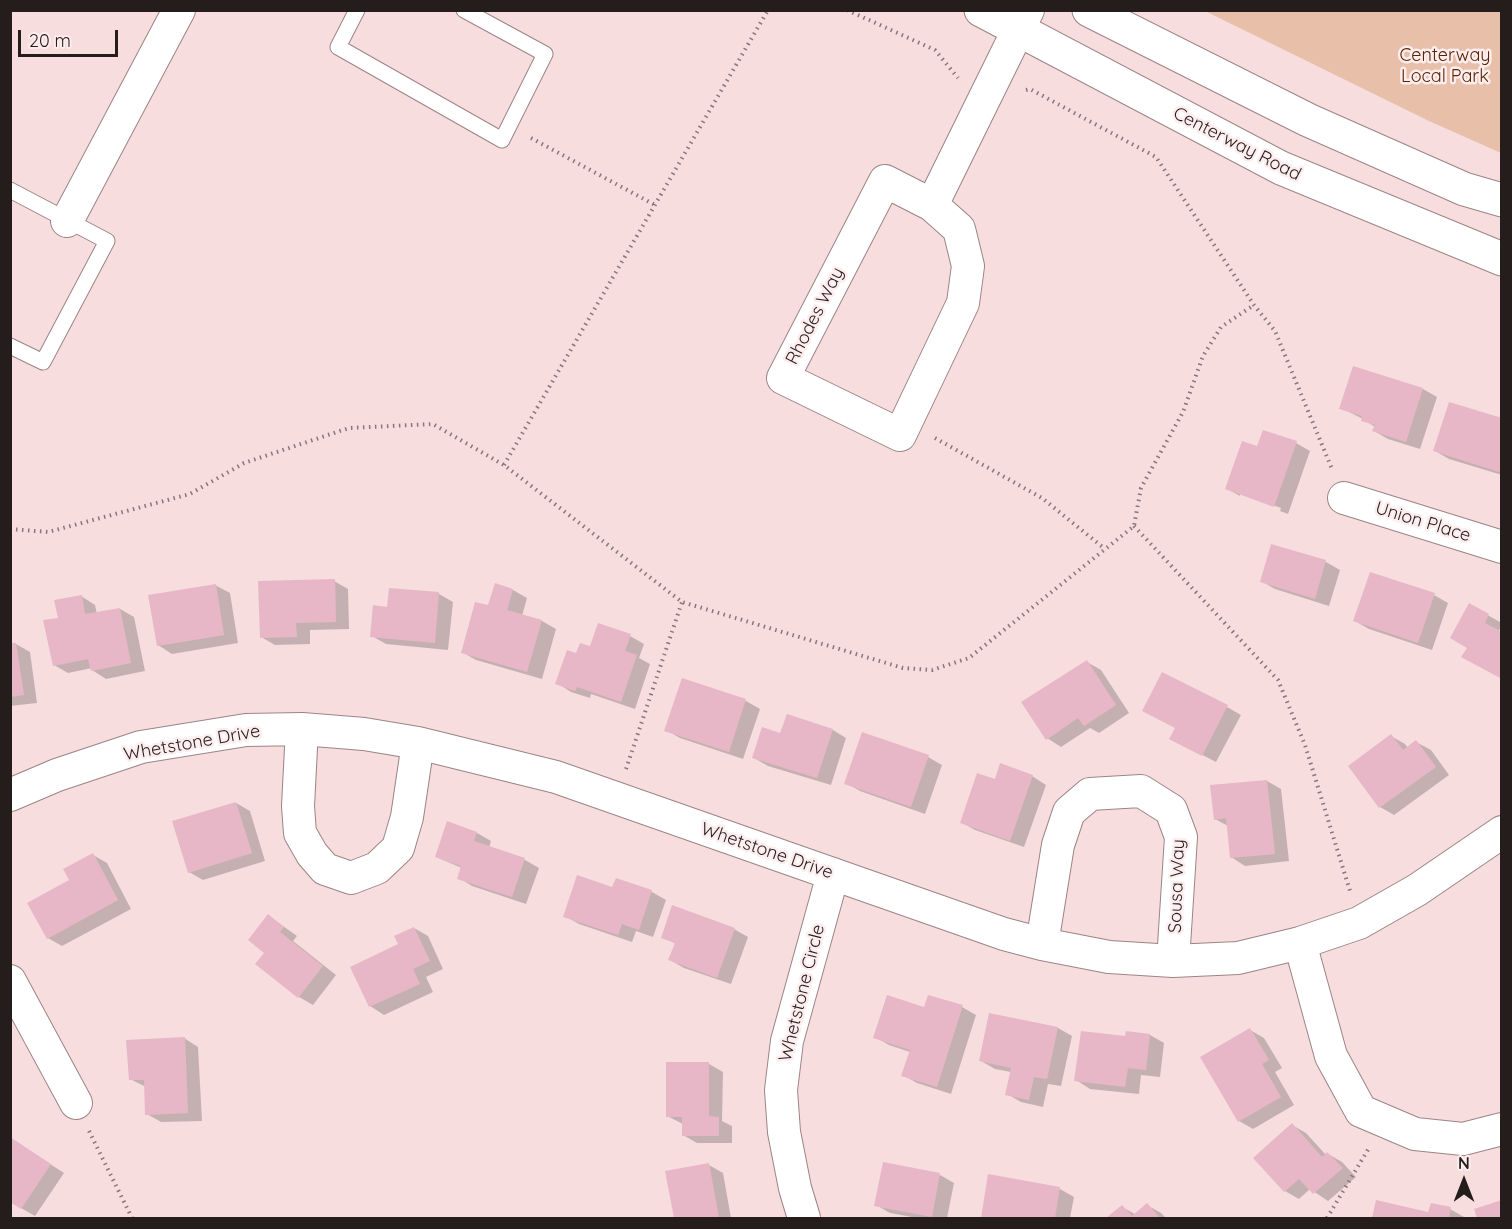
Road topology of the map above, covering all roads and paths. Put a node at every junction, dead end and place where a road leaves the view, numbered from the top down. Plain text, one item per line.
1 (357, 10) edge
2 (464, 10) edge
3 (768, 10) edge
4 (847, 10) edge
5 (981, 10) edge
6 (1089, 10) edge
7 (174, 12) edge
8 (1023, 20) edge
9 (981, 105) junction
10 (509, 126) junction
11 (10, 190) edge
12 (1502, 200) edge
13 (655, 205) junction
14 (932, 205) junction
15 (67, 220) junction
16 (1502, 259) edge
17 (1254, 305) junction
18 (10, 346) edge
19 (906, 421) junction
20 (504, 465) junction
21 (1344, 498) joint
22 (1134, 526) junction
23 (10, 528) edge
24 (1502, 547) edge
25 (1105, 549) junction
26 (682, 602) junction
27 (302, 729) junction
28 (418, 743) junction
29 (10, 795) edge
30 (616, 798) junction
31 (1502, 832) edge
32 (833, 874) junction
33 (1359, 923) junction
34 (1300, 943) junction
35 (1042, 944) junction
36 (1173, 961) junction
37 (10, 981) edge
38 (76, 1103) joint
39 (1385, 1122) junction
40 (1502, 1129) edge
41 (132, 1218) edge
42 (804, 1218) edge
43 (1327, 1218) edge

1 - 10 lane
2 - 10 lane
3 - 13 path
4 - 9 path
5 - 8 street, Centerway Road
6 - 12 street
7 - 15 street
8 - 9 street
8 - 16 street, Centerway Road
9 - 14 street
9 - 17 path
10 - 13 path
11 - 15 lane
13 - 20 path
14 - 19 street, Rhodes Way
14 - 19 street, Rhodes Way
15 - 18 lane
17 - 21 path
17 - 22 path
19 - 25 path
20 - 23 path
20 - 26 path
21 - 24 street, Union Place
22 - 25 path
22 - 33 path
25 - 26 path
26 - 30 path
27 - 28 street, Whetstone Drive
27 - 28 street
27 - 29 street, Whetstone Drive
28 - 30 street, Whetstone Drive
30 - 32 street, Whetstone Drive
31 - 33 street, Whetstone Drive
32 - 35 street, Whetstone Drive
32 - 42 street, Whetstone Circle
33 - 34 street, Whetstone Drive
34 - 36 street, Whetstone Drive
34 - 39 street
35 - 36 street, Whetstone Drive
35 - 36 street, Sousa Way
37 - 38 street
38 - 41 path
39 - 40 street
39 - 43 path

